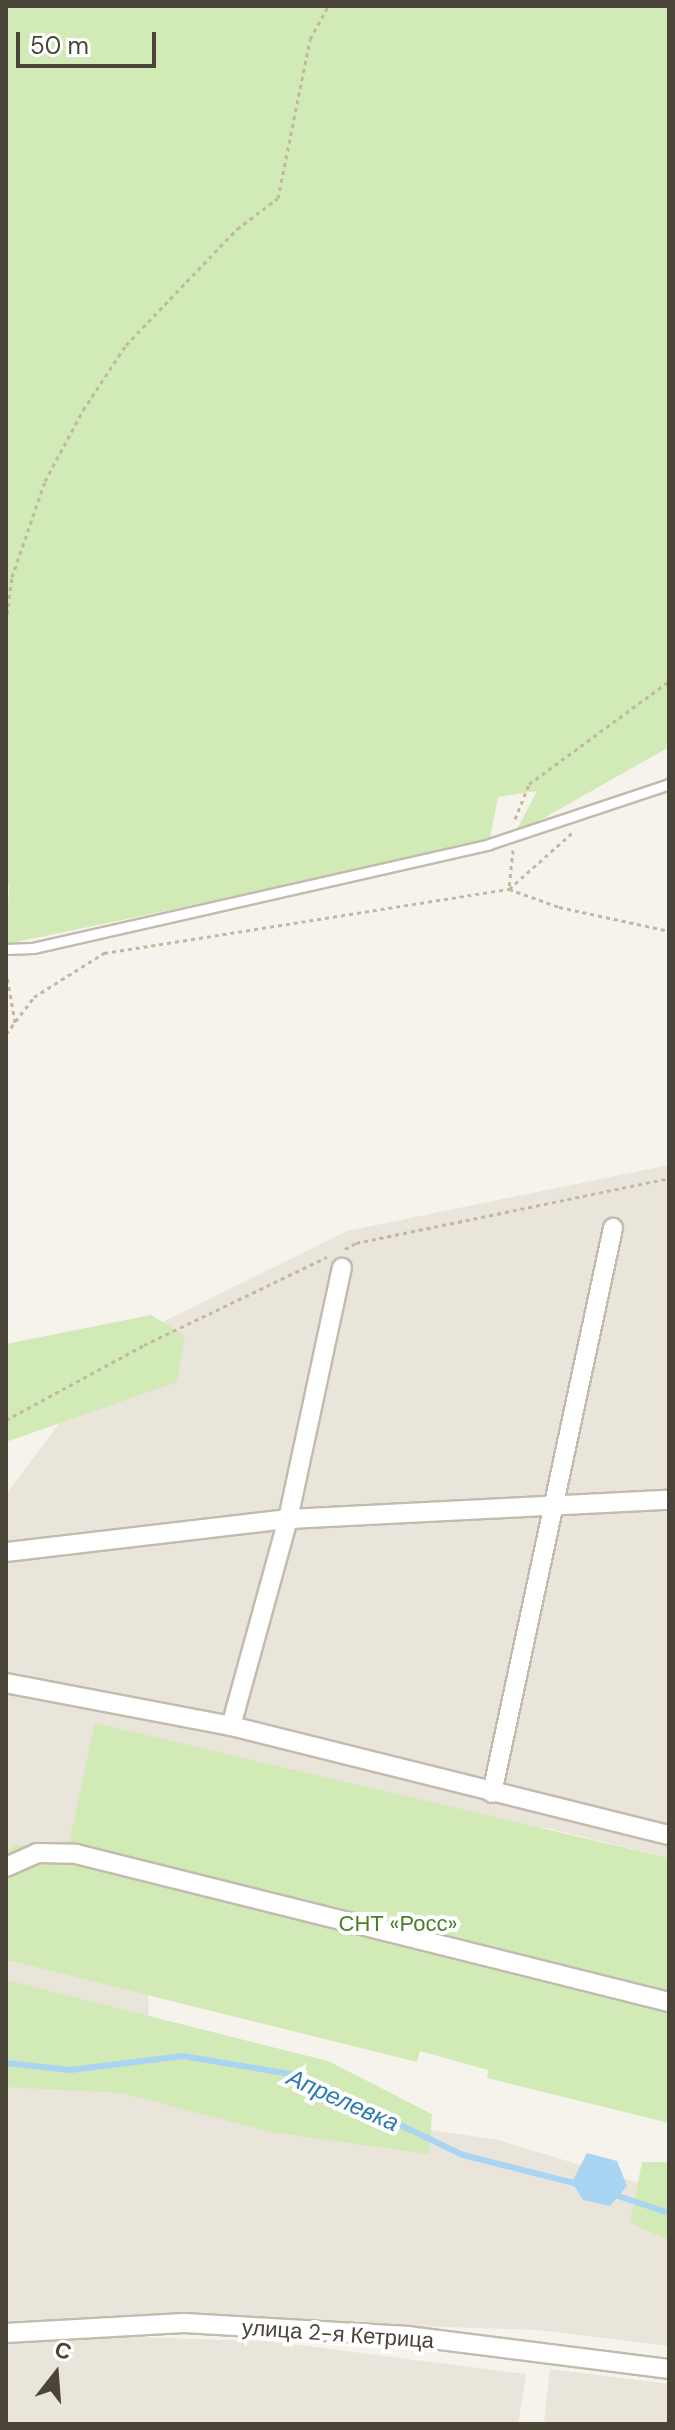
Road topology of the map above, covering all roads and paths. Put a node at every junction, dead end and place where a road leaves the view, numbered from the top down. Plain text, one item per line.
1 (328, 6) edge
2 (6, 622) edge
3 (669, 681) edge
4 (669, 784) edge
5 (578, 828) dead end
6 (514, 836) junction
7 (509, 889) junction
8 (669, 931) edge
9 (6, 949) edge
10 (6, 971) edge
11 (15, 1022) junction
12 (6, 1034) edge
13 (613, 1228) dead end
14 (342, 1268) dead end
15 (669, 1500) edge
16 (554, 1508) junction
17 (288, 1519) junction
18 (6, 1552) edge
19 (6, 1683) edge
20 (231, 1726) junction
21 (492, 1793) junction
22 (669, 1835) edge
23 (6, 1867) edge
24 (669, 2002) edge
25 (6, 2333) edge
26 (669, 2369) edge

1 - 2 path
3 - 6 path
4 - 6 lane
5 - 7 path
6 - 7 path
6 - 9 lane
7 - 8 path
7 - 11 path
10 - 11 path
11 - 12 path
13 - 16 street
14 - 17 street
15 - 16 street
16 - 17 street
16 - 21 street
17 - 18 street
17 - 20 street
19 - 20 street
20 - 21 street
21 - 22 street
23 - 24 street
25 - 26 street, улица 2-я Кетрица

